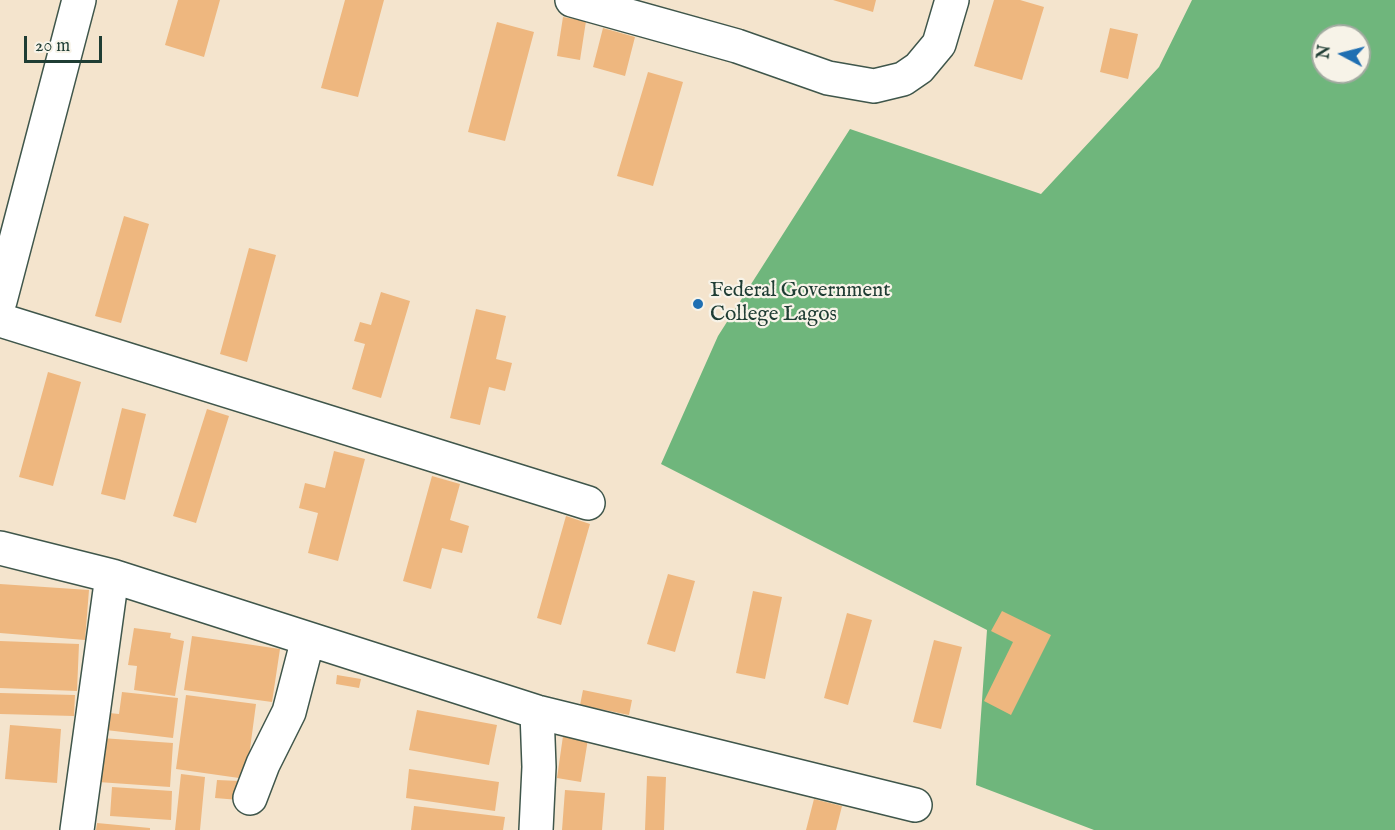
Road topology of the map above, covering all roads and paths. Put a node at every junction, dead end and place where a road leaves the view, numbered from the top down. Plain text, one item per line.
1 (79, 0) edge
2 (572, 0) edge
3 (952, 0) edge
4 (0, 301) edge
5 (0, 320) edge
6 (588, 503) dead end
7 (0, 548) edge
8 (112, 576) junction
9 (308, 639) junction
10 (537, 712) junction
11 (250, 798) dead end
12 (915, 805) dead end
13 (77, 830) edge
14 (536, 830) edge

1 - 4 street
2 - 3 street
5 - 6 street
7 - 8 street
8 - 9 street
8 - 13 street
9 - 10 street
9 - 11 street
10 - 12 street
10 - 14 street

